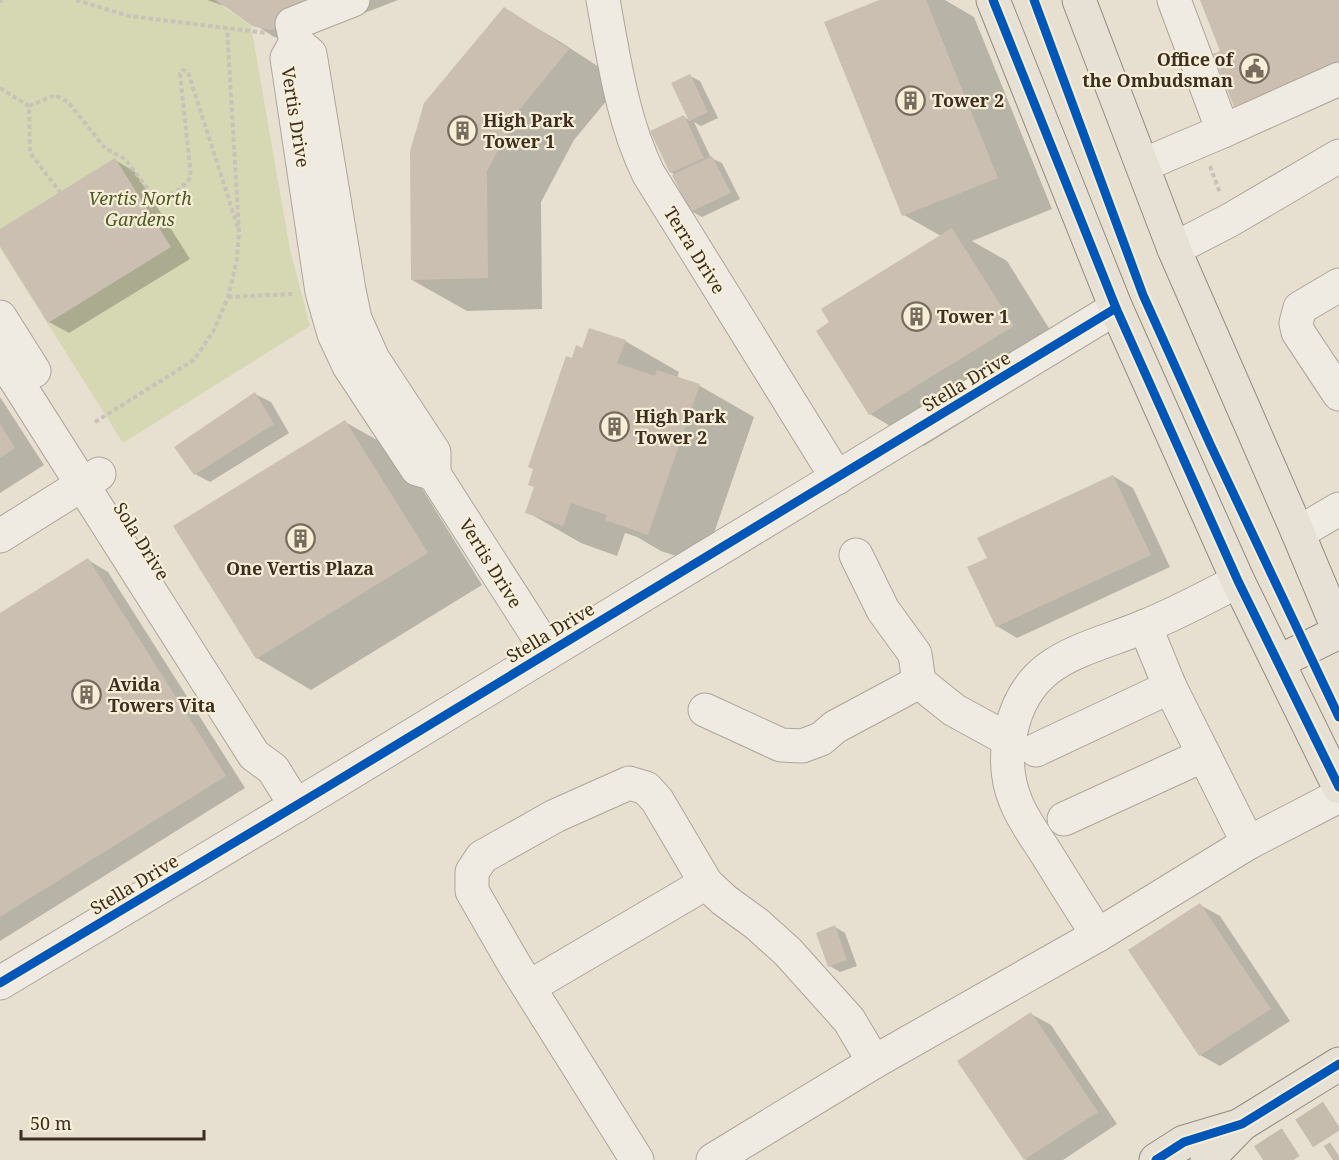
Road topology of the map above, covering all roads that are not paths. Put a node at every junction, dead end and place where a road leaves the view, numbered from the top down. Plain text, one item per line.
1 (353, 0) edge
2 (603, 0) edge
3 (993, 0) edge
4 (1079, 0) edge
5 (1173, 0) edge
6 (281, 38) junction
7 (1339, 79) edge
8 (1212, 136) junction
9 (1339, 156) edge
10 (1143, 165) junction
11 (1174, 249) junction
12 (1339, 285) edge
13 (1116, 308) junction
14 (0, 317) edge
15 (0, 355) edge
16 (1339, 394) edge
17 (434, 474) junction
18 (837, 478) junction
19 (91, 479) junction
20 (1339, 510) edge
21 (1339, 524) edge
22 (0, 536) edge
23 (1301, 539) junction
24 (856, 555) dead end
25 (1238, 581) junction
26 (1145, 626) junction
27 (1339, 632) edge
28 (548, 652) junction
29 (1278, 662) junction
30 (919, 682) junction
31 (1170, 687) junction
32 (705, 710) dead end
33 (1022, 745) junction
34 (1204, 755) junction
35 (1339, 787) edge
36 (1339, 796) edge
37 (296, 806) junction
38 (1064, 819) dead end
39 (1248, 843) junction
40 (706, 883) junction
41 (1098, 934) junction
42 (0, 983) edge
43 (529, 987) junction
44 (874, 1062) junction
45 (1339, 1064) edge
46 (1242, 1124) junction
47 (637, 1160) edge
48 (713, 1160) edge
49 (1156, 1160) edge
50 (1207, 1160) edge

1 - 6 lane
2 - 18 lane, Terra Drive
3 - 13 main road
4 - 10 main road
5 - 8 lane
6 - 17 lane, Vertis Drive
6 - 17 lane, Vertis Drive
7 - 8 lane
8 - 10 lane
9 - 11 lane
10 - 11 main road
11 - 23 main road
12 - 16 lane
13 - 18 lane, Stella Drive
13 - 25 main road
14 - 19 lane, Sola Drive
15 - 19 lane, Sola Drive
17 - 28 lane, Vertis Drive
18 - 28 lane, Stella Drive
19 - 22 lane
19 - 37 lane, Sola Drive
20 - 23 lane
21 - 23 lane
23 - 27 main road
24 - 30 lane
25 - 26 lane
25 - 29 main road
26 - 31 lane
26 - 33 lane
27 - 29 main road
28 - 37 lane, Stella Drive
29 - 35 main road
30 - 32 lane
30 - 33 lane
31 - 33 lane
31 - 34 lane
33 - 41 lane
34 - 38 lane
34 - 39 lane
36 - 39 lane
37 - 42 lane, Stella Drive
39 - 41 lane
40 - 43 lane
40 - 43 lane
40 - 44 lane
41 - 44 lane
43 - 47 lane
44 - 48 lane
45 - 46 main road
46 - 49 main road
46 - 50 main road

